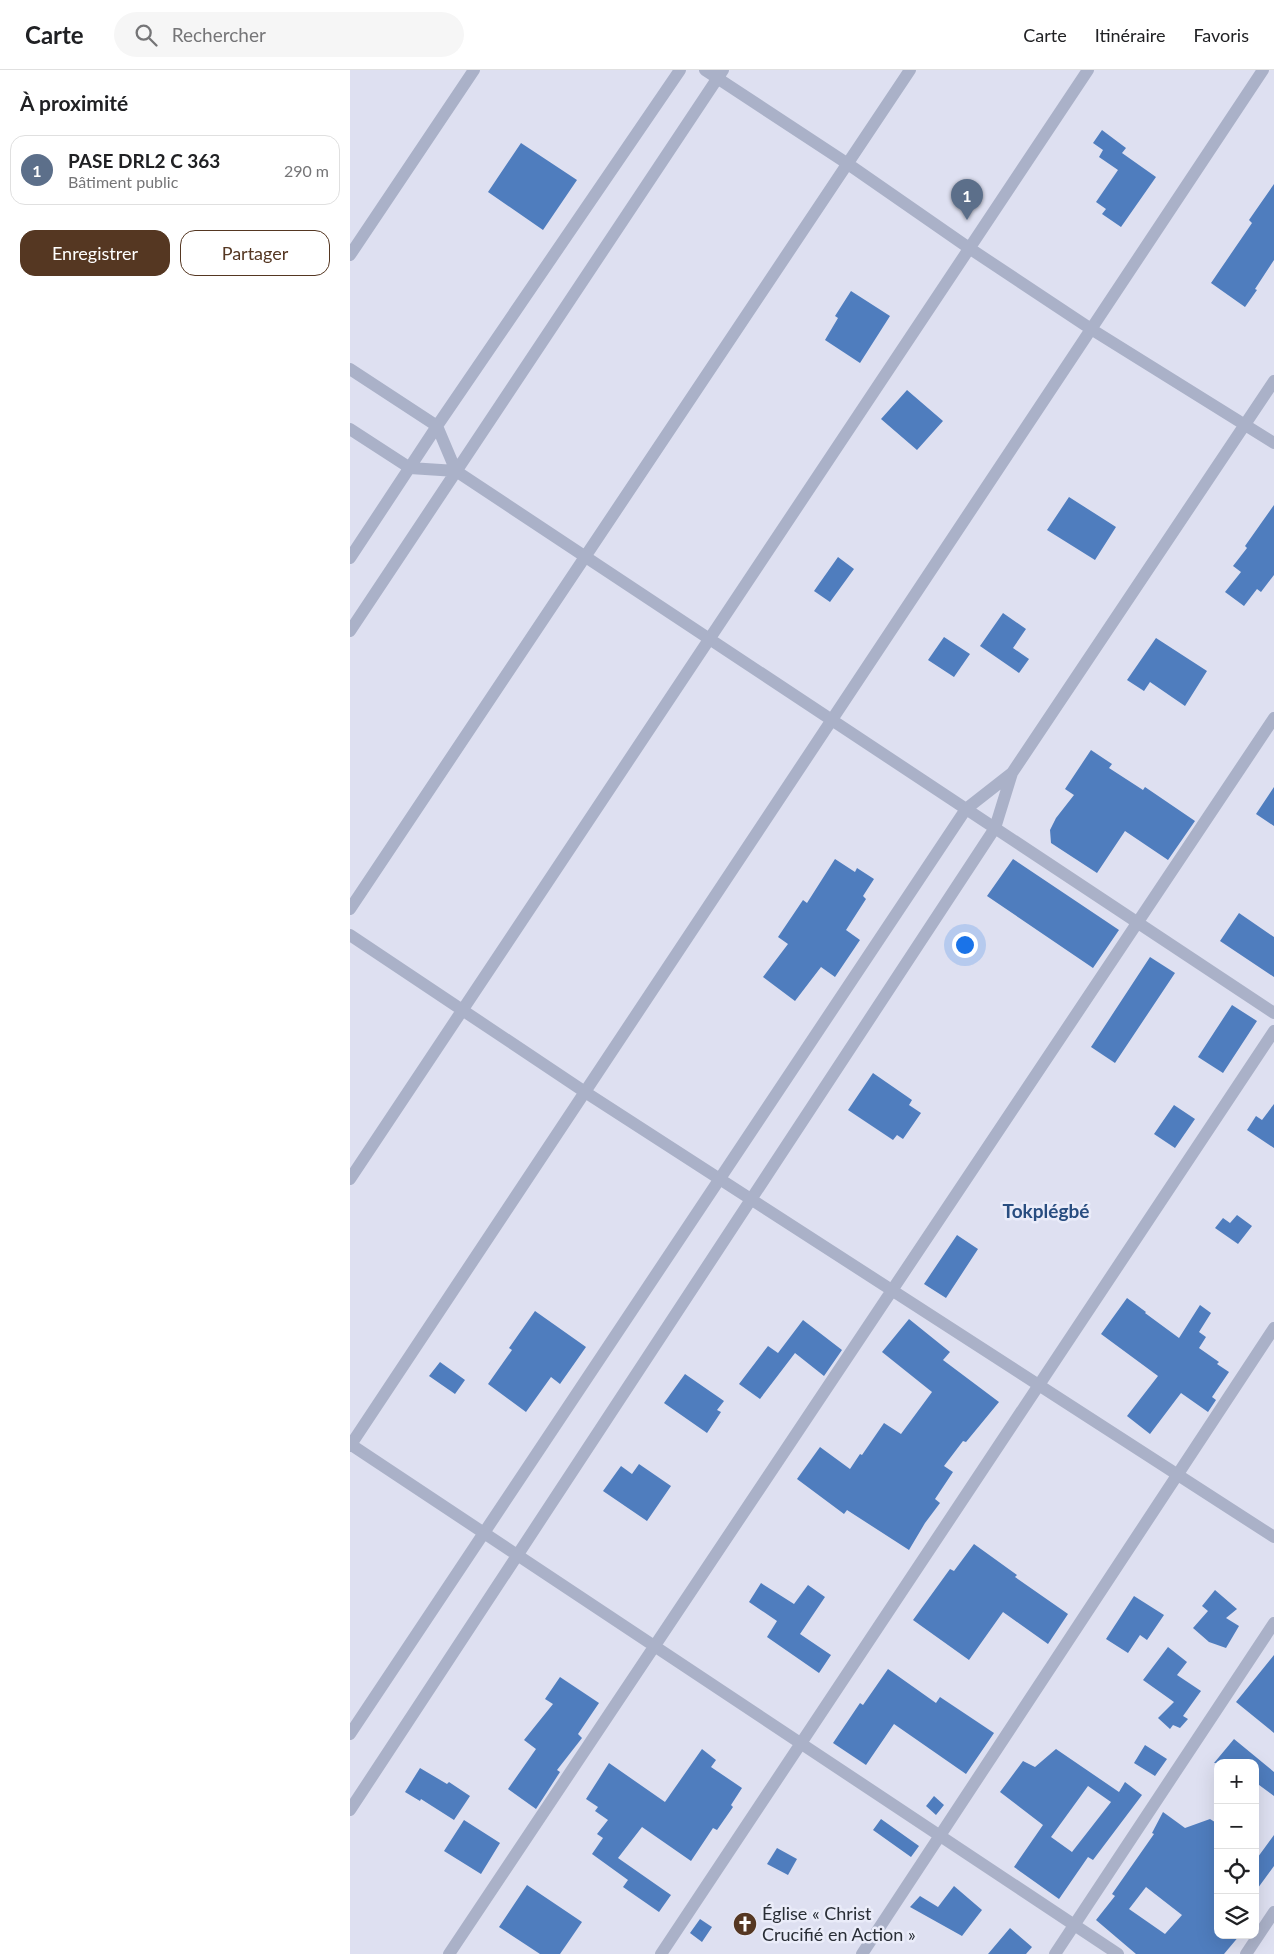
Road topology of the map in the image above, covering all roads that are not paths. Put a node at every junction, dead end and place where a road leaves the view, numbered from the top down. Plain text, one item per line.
1 (474, 70) edge
2 (680, 70) edge
3 (705, 70) edge
4 (910, 70) edge
5 (1088, 70) edge
6 (1263, 70) edge
7 (720, 74) edge
8 (848, 164) junction
9 (969, 248) junction
10 (350, 255) edge
11 (1091, 329) junction
12 (350, 369) edge
13 (1274, 381) edge
14 (1245, 425) junction
15 (437, 426) junction
16 (350, 429) edge
17 (1274, 443) edge
18 (410, 468) junction
19 (456, 471) junction
20 (586, 556) junction
21 (350, 558) edge
22 (350, 631) edge
23 (709, 638) junction
24 (1274, 718) edge
25 (832, 720) junction
26 (1012, 773) junction
27 (966, 809) junction
28 (995, 828) junction
29 (350, 909) edge
30 (1138, 923) junction
31 (350, 935) edge
32 (463, 1009) junction
33 (1274, 1013) edge
34 (1274, 1031) edge
35 (585, 1092) junction
36 (350, 1179) edge
37 (719, 1179) junction
38 (751, 1199) junction
39 (893, 1290) junction
40 (1274, 1328) edge
41 (1039, 1385) junction
42 (350, 1445) edge
43 (1178, 1474) junction
44 (484, 1533) junction
45 (1274, 1537) edge
46 (517, 1555) junction
47 (1274, 1623) edge
48 (655, 1647) junction
49 (350, 1734) edge
50 (801, 1744) junction
51 (350, 1810) edge
52 (940, 1836) junction
53 (1274, 1912) edge
54 (1074, 1925) junction
55 (449, 1954) edge
56 (661, 1954) edge
57 (862, 1954) edge
58 (1055, 1954) edge
59 (1118, 1954) edge
60 (1246, 1954) edge

1 - 10 street
2 - 15 street
3 - 7 street
4 - 8 street
5 - 9 street
6 - 11 street
7 - 8 street
7 - 19 street
8 - 9 street
8 - 20 street
9 - 11 street
9 - 23 street
11 - 14 street
11 - 25 street
12 - 15 street
13 - 14 street
14 - 17 street
14 - 26 street
15 - 18 street
15 - 19 street
16 - 18 street
18 - 19 street
18 - 21 street
19 - 20 street
19 - 22 street
20 - 23 street
20 - 29 street
23 - 25 street
23 - 32 street
24 - 30 street
25 - 27 street
25 - 35 street
26 - 27 street
26 - 28 street
27 - 28 street
27 - 37 street
28 - 30 street
28 - 38 street
30 - 33 street
30 - 39 street
31 - 32 street
32 - 35 street
32 - 36 street
34 - 41 street
35 - 37 street
35 - 42 street
37 - 38 street
37 - 44 street
38 - 39 street
38 - 46 street
39 - 41 street
39 - 48 street
40 - 43 street
41 - 43 street
41 - 50 street
42 - 44 street
43 - 45 street
43 - 52 street
44 - 46 street
44 - 49 street
46 - 48 street
46 - 51 street
47 - 54 street
48 - 50 street
48 - 55 street
50 - 52 street
50 - 56 street
52 - 54 street
52 - 57 street
53 - 60 street
54 - 58 street
54 - 59 street

